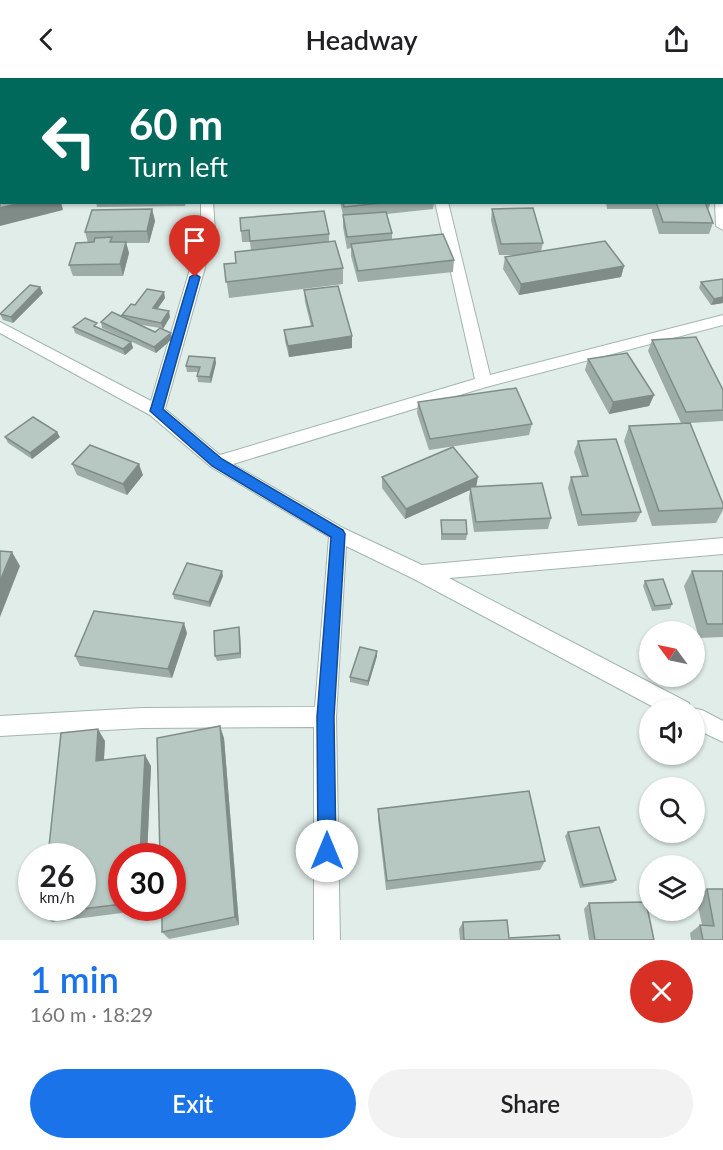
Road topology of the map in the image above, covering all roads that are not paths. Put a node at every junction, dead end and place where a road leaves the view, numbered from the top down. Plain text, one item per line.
1 (207, 204) edge
2 (441, 204) edge
3 (721, 204) edge
4 (723, 226) edge
5 (723, 320) edge
6 (0, 327) edge
7 (484, 382) junction
8 (156, 411) junction
9 (217, 462) junction
10 (338, 534) junction
11 (723, 546) edge
12 (421, 573) junction
13 (660, 699) edge
14 (326, 717) junction
15 (705, 723) edge
16 (0, 726) edge
17 (723, 732) edge
18 (327, 940) edge

1 - 8 street
2 - 7 street
3 - 4 street
5 - 7 street
6 - 8 street
7 - 9 street
8 - 9 street
9 - 10 street
10 - 12 street
10 - 14 street
11 - 12 street
12 - 13 street
14 - 16 street
14 - 18 street
15 - 17 street

